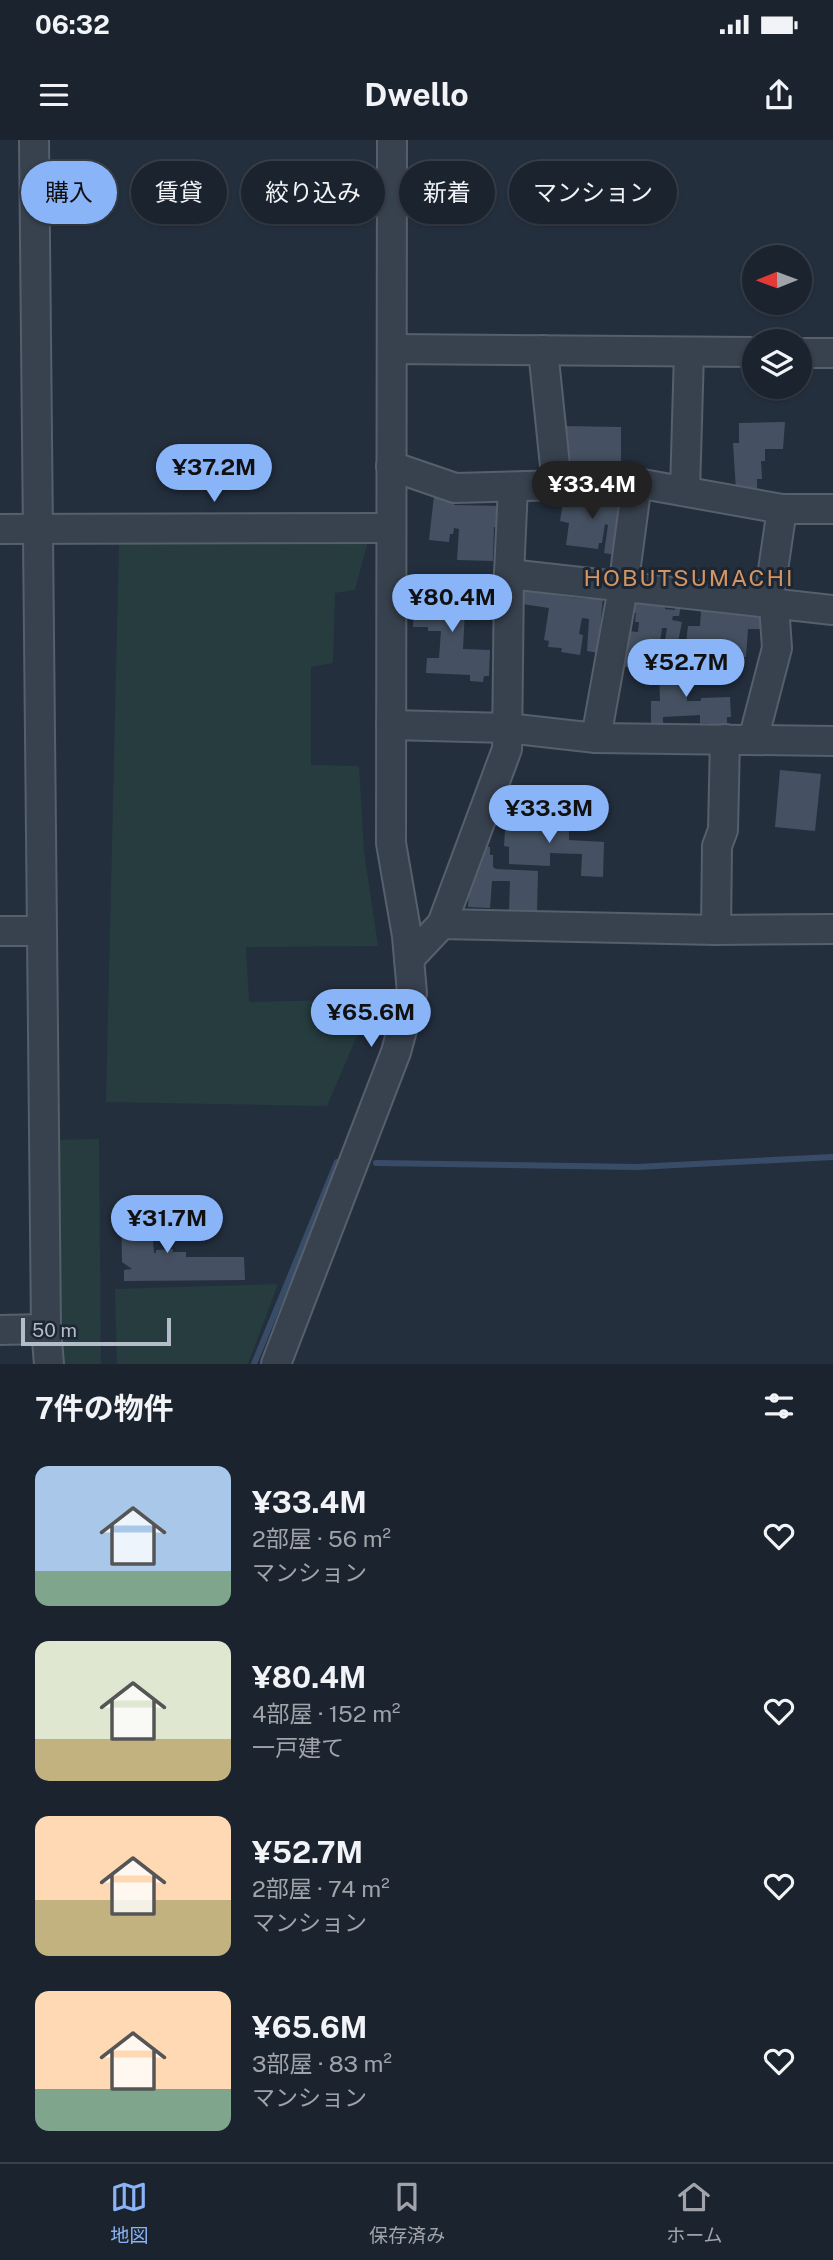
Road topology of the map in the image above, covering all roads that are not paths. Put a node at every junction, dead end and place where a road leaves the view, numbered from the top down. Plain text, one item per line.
1 (34, 140) edge
2 (393, 140) edge
3 (392, 349) junction
4 (543, 350) junction
5 (689, 352) junction
6 (742, 352) edge
7 (812, 353) edge
8 (833, 353) edge
9 (391, 466) junction
10 (637, 483) junction
11 (557, 485) junction
12 (513, 487) junction
13 (685, 491) junction
14 (782, 509) junction
15 (833, 509) edge
16 (390, 528) junction
17 (0, 529) edge
18 (37, 529) junction
19 (509, 574) junction
20 (623, 588) junction
21 (771, 604) junction
22 (833, 610) edge
23 (391, 725) junction
24 (507, 728) junction
25 (596, 738) junction
26 (725, 739) junction
27 (753, 740) junction
28 (833, 741) edge
29 (442, 924) junction
30 (833, 929) edge
31 (716, 930) junction
32 (0, 931) edge
33 (41, 931) junction
34 (409, 959) junction
35 (46, 1329) junction
36 (0, 1330) edge
37 (49, 1364) edge
38 (276, 1364) edge

1 - 18 street
2 - 3 street
3 - 4 street
3 - 9 street
4 - 5 street
4 - 11 street
5 - 6 street
5 - 13 street
7 - 8 street
9 - 12 street
9 - 16 street
10 - 11 street
10 - 13 street
10 - 20 street
11 - 12 street
12 - 19 street
13 - 14 street
14 - 15 street
14 - 21 street
16 - 18 street
16 - 23 street
17 - 18 street
18 - 33 street
19 - 20 street
19 - 24 street
20 - 21 street
20 - 25 street
21 - 22 street
21 - 27 street
23 - 24 street
23 - 34 street
24 - 25 street
24 - 29 street
25 - 26 street
26 - 27 street
26 - 31 street
27 - 28 street
29 - 31 street
29 - 34 street
30 - 31 street
32 - 33 street
33 - 35 street
34 - 38 street
35 - 36 street
35 - 37 street

